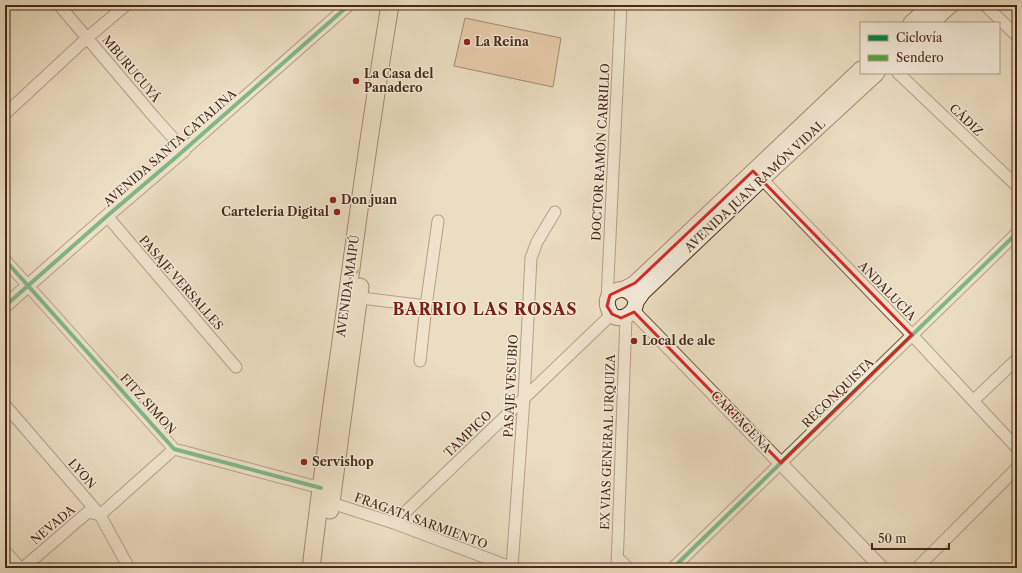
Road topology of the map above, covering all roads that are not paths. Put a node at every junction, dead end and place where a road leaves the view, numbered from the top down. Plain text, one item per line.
1 (59, 5) edge
2 (126, 5) edge
3 (350, 5) edge
4 (390, 5) edge
5 (399, 5) edge
6 (621, 5) edge
7 (931, 5) edge
8 (951, 5) edge
9 (985, 5) edge
10 (912, 22) edge
11 (932, 22) edge
12 (1017, 36) edge
13 (87, 38) junction
14 (860, 70) edge
15 (876, 74) edge
16 (899, 74) edge
17 (5, 114) edge
18 (184, 150) junction
19 (758, 175) junction
20 (1017, 186) edge
21 (555, 212) dead end
22 (107, 216) junction
23 (438, 221) dead end
24 (1017, 233) edge
25 (5, 260) edge
26 (28, 286) junction
27 (623, 289) junction
28 (353, 297) junction
29 (607, 300) junction
30 (5, 306) edge
31 (426, 306) junction
32 (627, 311) junction
33 (912, 335) junction
34 (1017, 359) edge
35 (420, 361) dead end
36 (236, 367) dead end
37 (524, 398) junction
38 (974, 401) junction
39 (5, 405) edge
40 (1017, 448) edge
41 (174, 449) junction
42 (781, 463) junction
43 (1017, 468) edge
44 (324, 497) junction
45 (100, 515) junction
46 (394, 523) junction
47 (5, 551) edge
48 (617, 562) edge
49 (21, 568) edge
50 (129, 568) edge
51 (312, 568) edge
52 (322, 568) edge
53 (512, 568) edge
54 (628, 568) edge
55 (673, 568) edge
56 (882, 568) edge
57 (917, 568) edge

1 - 13 street, MBURUCUYÁ
2 - 13 street
3 - 18 street, AVENIDA SANTA CATALINA
4 - 28 main road, AVENIDA MAIPÚ
5 - 28 main road, AVENIDA MAIPÚ
6 - 29 street, DOCTOR RAMÓN CARRILLO
7 - 10 main road
8 - 11 main road
9 - 12 street
13 - 17 street
13 - 18 street, MBURUCUYÁ
14 - 19 main road, AVENIDA JUAN RAMÓN VIDAL
15 - 19 main road, AVENIDA JUAN RAMÓN VIDAL
16 - 20 street, CÁDIZ
18 - 22 street, AVENIDA SANTA CATALINA
19 - 27 main road, AVENIDA JUAN RAMÓN VIDAL
19 - 32 main road, AVENIDA JUAN RAMÓN VIDAL
19 - 33 street, ANDALUCÍA
21 - 37 street, PASAJE VESUBIO
22 - 26 street, AVENIDA SANTA CATALINA
22 - 36 street, PASAJE VERSALLES
23 - 31 street
24 - 33 street, RECONQUISTA
25 - 26 street, FITZ SIMON
26 - 30 street, AVENIDA SANTA CATALINA
26 - 41 street, FITZ SIMON
27 - 29 main road
27 - 32 main road
28 - 31 street
28 - 44 main road, AVENIDA MAIPÚ
29 - 32 main road
31 - 35 street
32 - 37 street, TAMPICO
32 - 42 street, CARTAGENA
32 - 48 street, EX VIAS GENERAL URQUIZA
33 - 38 street, ANDALUCÍA
33 - 42 street, RECONQUISTA
34 - 38 street
37 - 46 street, TAMPICO
37 - 53 street, PASAJE VESUBIO
38 - 40 street, ANDALUCÍA
39 - 45 street, LYON
41 - 44 street, FITZ SIMON
41 - 45 street
42 - 55 street, RECONQUISTA
42 - 56 street, CARTAGENA
43 - 57 street
44 - 46 street, FRAGATA SARMIENTO
44 - 51 main road, AVENIDA MAIPÚ
44 - 52 main road, AVENIDA MAIPÚ
45 - 49 street, NEVADA
45 - 50 street, LYON
46 - 53 street, FRAGATA SARMIENTO
47 - 49 street
48 - 54 street

